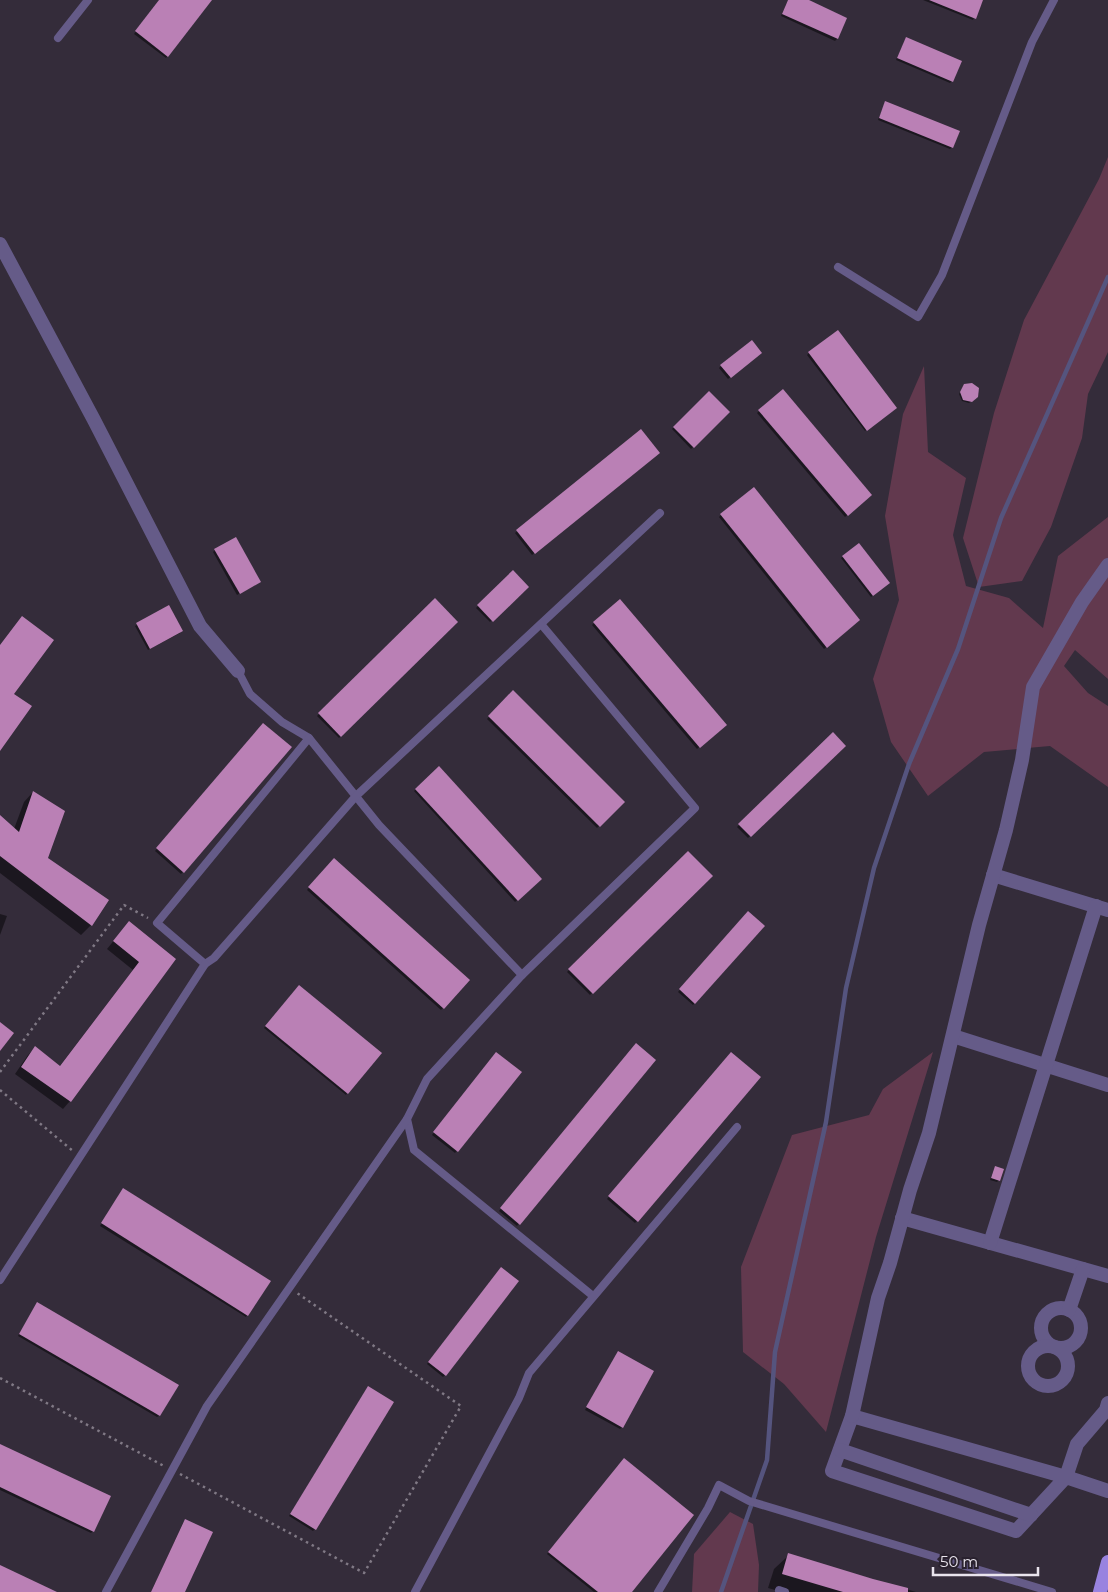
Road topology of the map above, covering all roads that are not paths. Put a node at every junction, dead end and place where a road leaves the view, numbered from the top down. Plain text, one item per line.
1 (88, 0) edge
2 (1054, 0) edge
3 (58, 38) dead end
4 (0, 244) edge
5 (838, 267) dead end
6 (660, 513) dead end
7 (1108, 565) edge
8 (541, 624) junction
9 (238, 671) joint
10 (310, 738) junction
11 (356, 796) junction
12 (993, 875) junction
13 (1102, 908) edge
14 (204, 964) junction
15 (522, 975) junction
16 (953, 1036) junction
17 (1046, 1066) junction
18 (1108, 1085) edge
19 (407, 1119) junction
20 (737, 1127) dead end
21 (902, 1218) junction
22 (990, 1243) junction
23 (1082, 1269) junction
24 (1108, 1276) edge
25 (0, 1280) edge
26 (593, 1296) junction
27 (1069, 1310) junction
28 (1108, 1403) edge
29 (852, 1416) junction
30 (840, 1450) junction
31 (1066, 1477) junction
32 (1108, 1491) edge
33 (1031, 1515) junction
34 (1108, 1562) edge
35 (106, 1592) edge
36 (415, 1592) edge
37 (658, 1592) edge
38 (1052, 1592) edge
39 (1100, 1592) edge

1 - 3 lane
2 - 5 lane
4 - 9 street
6 - 8 lane
7 - 12 street
8 - 11 lane
8 - 15 lane
9 - 10 lane
10 - 11 lane
10 - 14 lane
11 - 14 lane
11 - 15 lane
12 - 13 street
12 - 16 street
13 - 17 street
14 - 25 lane
15 - 19 lane
16 - 17 street
16 - 21 street
17 - 18 street
17 - 22 street
19 - 26 lane
19 - 35 lane
20 - 26 lane
21 - 22 street
21 - 29 street
22 - 23 street
23 - 24 street
23 - 27 street
26 - 36 lane
27 - 27 street
28 - 31 street
29 - 30 street
29 - 31 street
30 - 33 street
30 - 33 street
31 - 32 street
31 - 33 street
34 - 39 main road
37 - 38 lane

